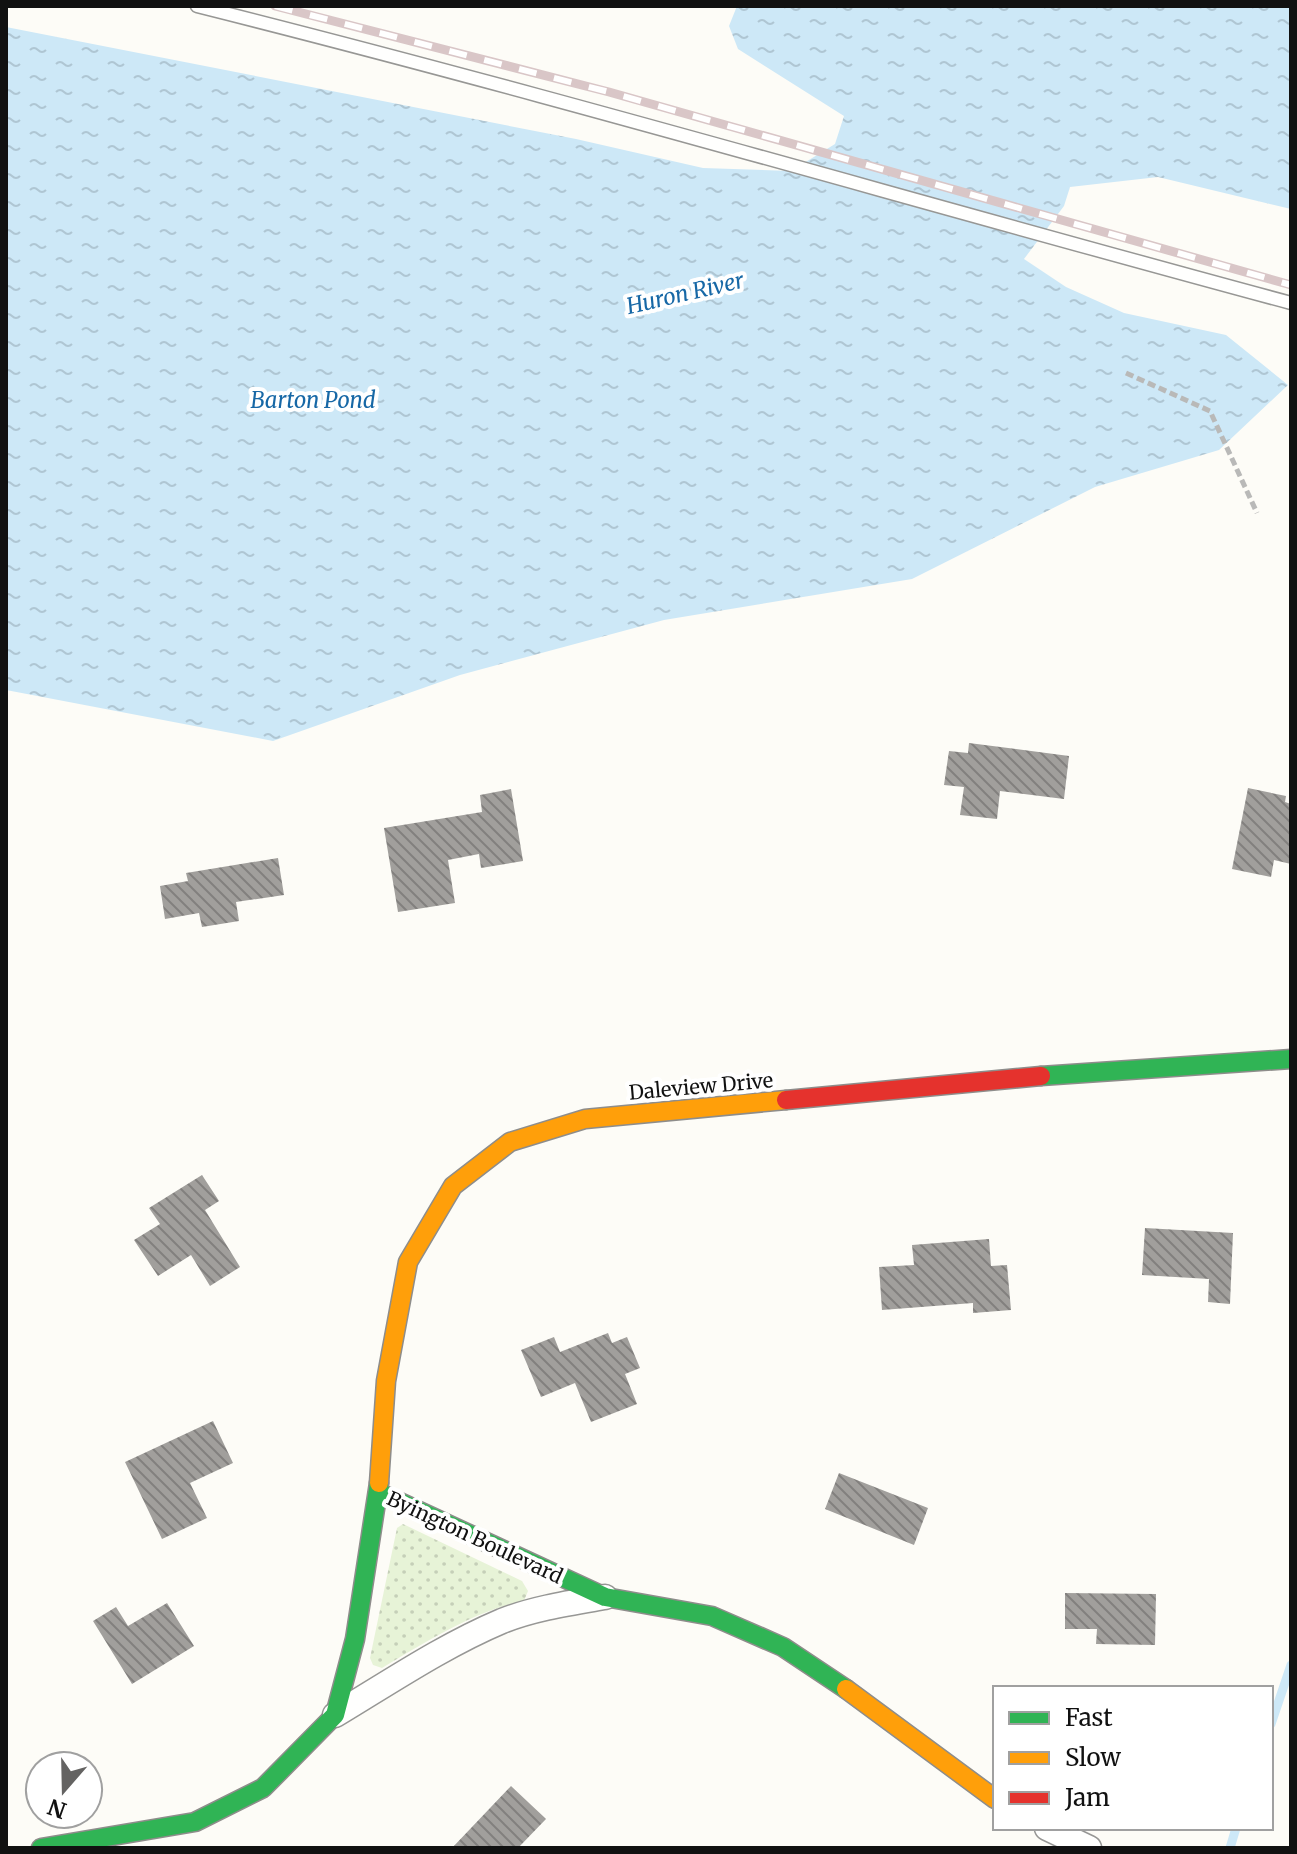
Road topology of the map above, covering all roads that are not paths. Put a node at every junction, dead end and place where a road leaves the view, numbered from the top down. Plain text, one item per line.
1 (197, 6) edge
2 (1291, 303) edge
3 (1291, 1059) edge
4 (378, 1492) junction
5 (605, 1597) junction
6 (335, 1715) junction
7 (993, 1797) edge
8 (1051, 1830) edge
9 (41, 1848) edge
10 (1089, 1848) edge

1 - 2 lane
3 - 4 street, Daleview Drive
4 - 5 street, Byington Boulevard
4 - 6 street, Byington Boulevard
5 - 6 street, Byington Boulevard
5 - 7 street, Byington Boulevard
6 - 9 street, Byington Boulevard
8 - 10 street

